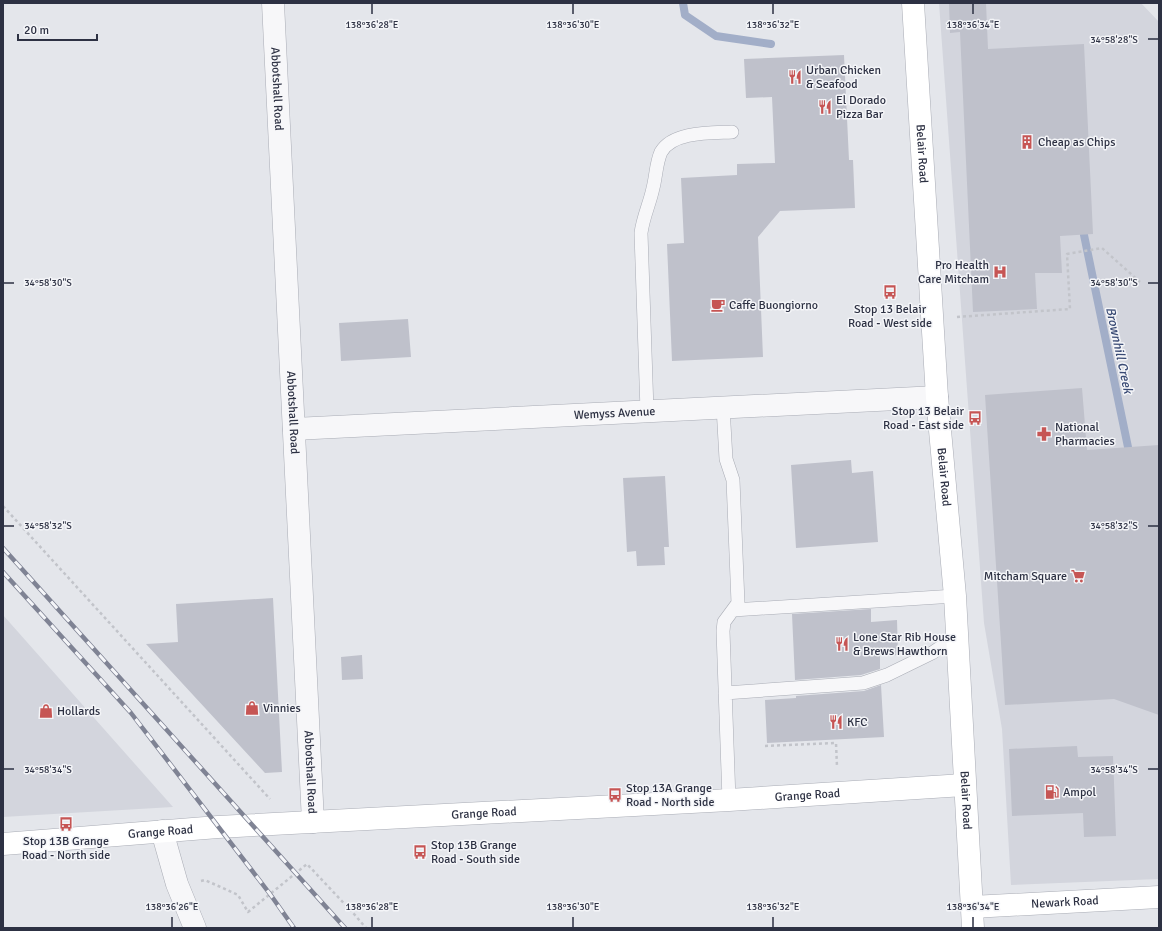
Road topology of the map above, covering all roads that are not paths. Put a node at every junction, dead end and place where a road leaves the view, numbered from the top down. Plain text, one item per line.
1 (273, 3) edge
2 (912, 3) edge
3 (732, 132) dead end
4 (937, 397) junction
5 (723, 408) junction
6 (648, 411) junction
7 (294, 428) junction
8 (955, 596) junction
9 (733, 610) junction
10 (957, 636) junction
11 (725, 694) junction
12 (964, 785) junction
13 (729, 800) junction
14 (302, 822) junction
15 (162, 830) junction
16 (3, 844) edge
17 (1159, 897) edge
18 (972, 918) edge
19 (195, 928) edge

1 - 7 street, Abbotshall Road
2 - 4 street, Belair Road
3 - 6 lane
4 - 5 street, Wemyss Avenue
4 - 8 street, Belair Road
5 - 6 street, Wemyss Avenue
5 - 9 lane
6 - 7 street, Wemyss Avenue
7 - 14 street, Abbotshall Road
8 - 9 lane
8 - 10 street, Belair Road
9 - 11 lane
10 - 11 lane
10 - 12 street, Belair Road
11 - 13 lane
12 - 13 street, Grange Road
12 - 18 street, Belair Road
13 - 14 street, Grange Road
14 - 15 street, Grange Road
15 - 16 street, Grange Road
15 - 19 street
17 - 18 street, Newark Road

